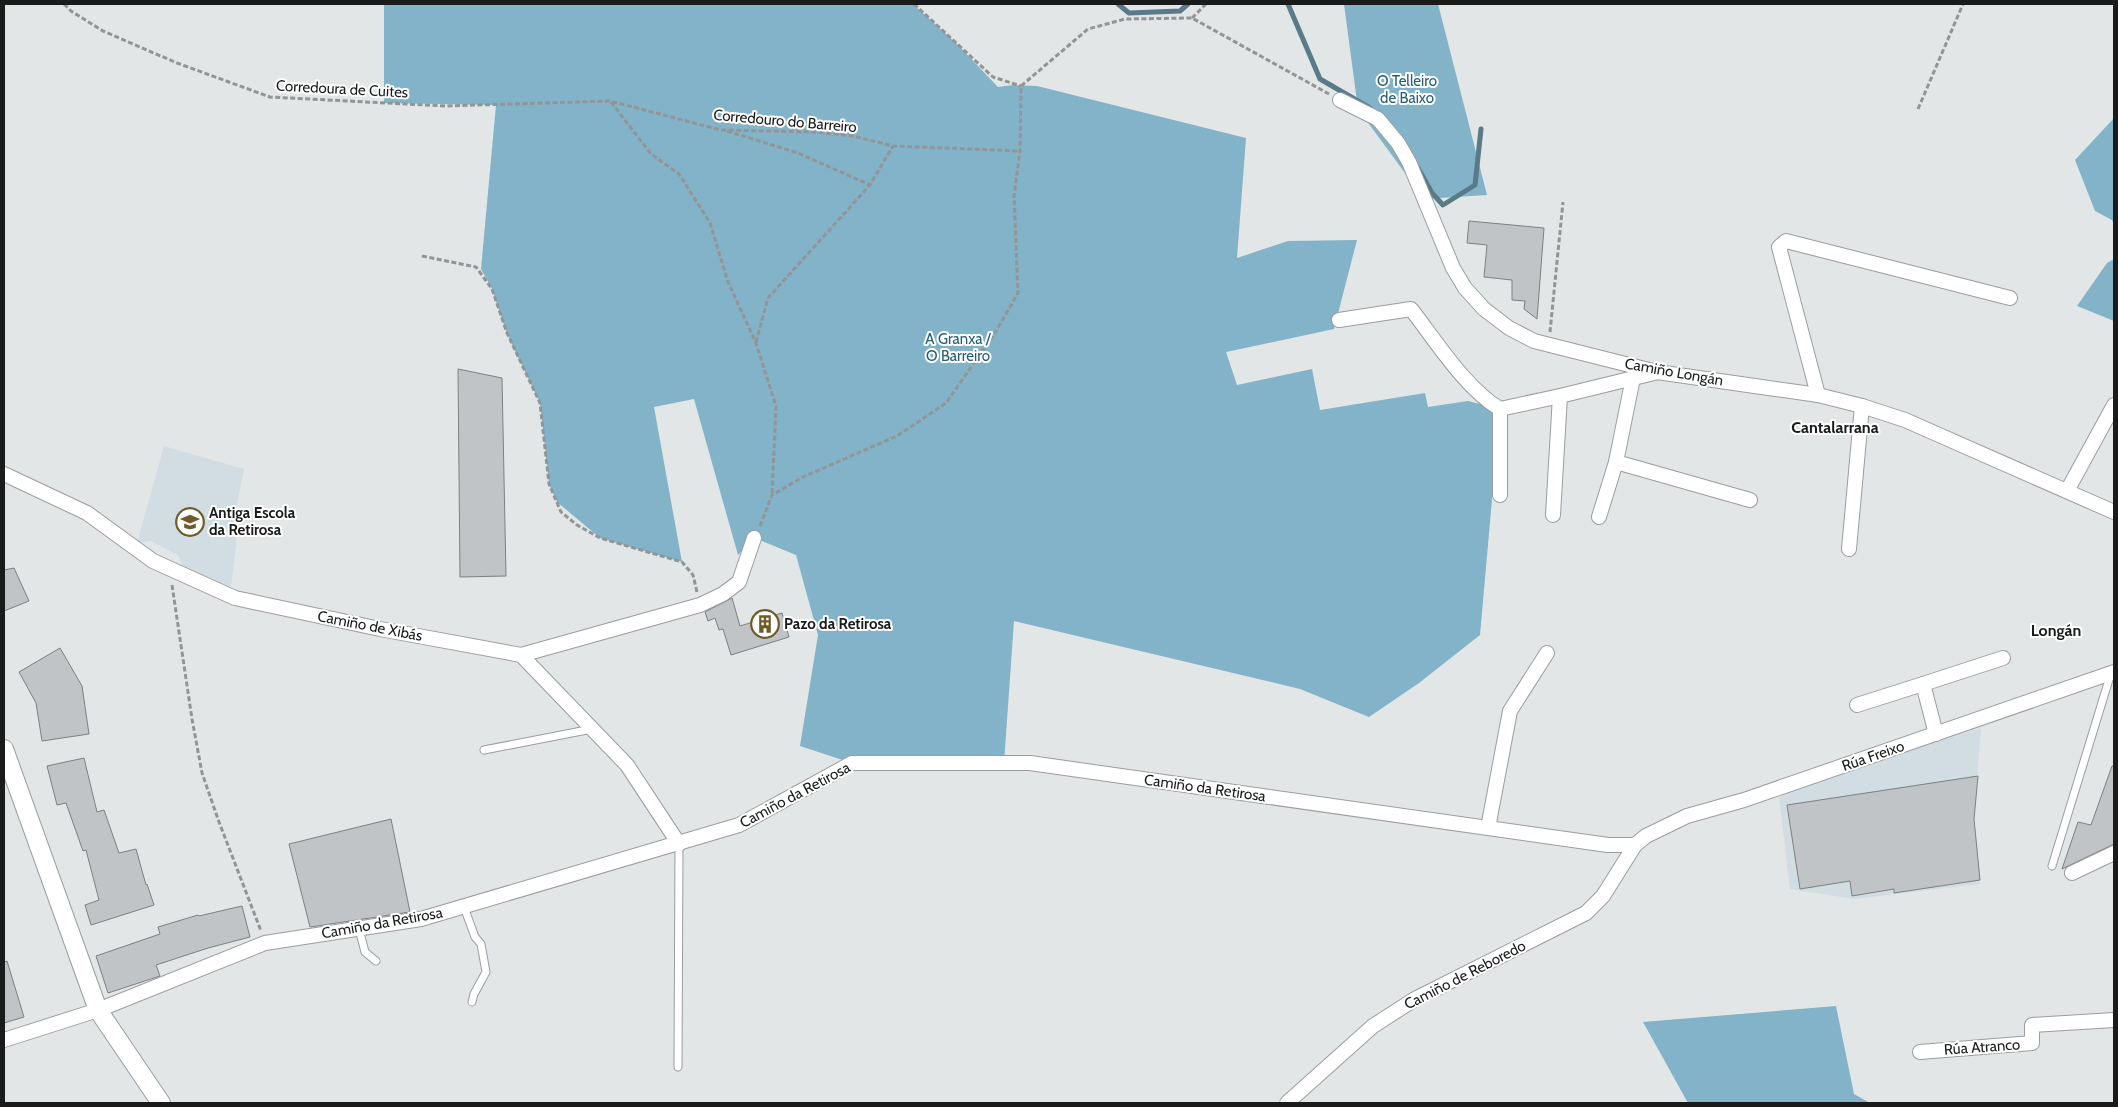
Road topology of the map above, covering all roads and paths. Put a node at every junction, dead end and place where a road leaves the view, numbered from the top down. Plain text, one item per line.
1 (64, 4) edge
2 (914, 4) edge
3 (1206, 4) edge
4 (1963, 4) edge
5 (1192, 18) junction
6 (1021, 86) junction
7 (1340, 100) joint
8 (610, 101) junction
9 (1918, 109) dead end
10 (721, 130) junction
11 (893, 146) junction
12 (1020, 151) junction
13 (870, 185) junction
14 (1562, 202) dead end
15 (422, 256) dead end
16 (2010, 298) dead end
17 (1339, 320) dead end
18 (756, 343) junction
19 (1549, 345) junction
20 (1657, 372) junction
21 (1633, 378) junction
22 (1818, 395) junction
23 (1560, 396) junction
24 (2114, 405) edge
25 (1862, 406) junction
26 (1500, 409) junction
27 (1616, 462) junction
28 (4, 474) edge
29 (2067, 491) junction
30 (1500, 494) dead end
31 (772, 495) junction
32 (1750, 500) dead end
33 (2114, 512) edge
34 (1553, 515) dead end
35 (1599, 516) dead end
36 (754, 538) joint
37 (1849, 549) dead end
38 (169, 568) junction
39 (700, 605) junction
40 (1547, 653) dead end
41 (521, 655) junction
42 (2003, 658) dead end
43 (2113, 672) edge
44 (1923, 684) junction
45 (1857, 704) dead end
46 (592, 728) junction
47 (1936, 734) junction
48 (4, 749) edge
49 (484, 750) dead end
50 (1488, 828) junction
51 (679, 844) junction
52 (1635, 845) junction
53 (2114, 853) edge
54 (2052, 866) dead end
55 (2072, 873) dead end
56 (464, 907) junction
57 (359, 929) junction
58 (266, 943) junction
59 (376, 961) dead end
60 (472, 1002) dead end
61 (98, 1010) junction
62 (2114, 1020) edge
63 (4, 1040) edge
64 (1920, 1052) dead end
65 (678, 1067) dead end
66 (161, 1103) edge
67 (1287, 1103) edge

1 - 8 path, Corredoura de Cuites
2 - 6 path
3 - 5 path
4 - 9 path
5 - 6 path
5 - 7 path
6 - 12 path
7 - 19 street, Camiño Longán
8 - 10 path, Corredouro do Barreiro
8 - 18 path
10 - 11 path, Corredouro do Barreiro
10 - 13 path
11 - 12 path, Corredouro do Barreiro
11 - 13 path
12 - 31 path
13 - 18 path
14 - 19 path
15 - 39 path
16 - 22 street
17 - 26 street
18 - 31 path
19 - 20 street, Camiño Longán
20 - 21 street
20 - 22 street, Camiño Longán
21 - 23 street
21 - 27 street
22 - 25 street, Camiño Longán
23 - 26 street
23 - 34 street
24 - 29 street
25 - 29 street, Camiño Longán
25 - 37 street
26 - 30 street
27 - 32 street
27 - 35 street
28 - 38 street, Camiño de Xibás
29 - 33 street, Camiño Longán
31 - 36 path
36 - 39 street
38 - 41 street, Camiño de Xibás
38 - 58 path
39 - 41 street
40 - 50 street
41 - 46 street
42 - 44 street
43 - 47 street, Rúa Freixo
43 - 54 lane
44 - 45 street
44 - 47 street
46 - 49 lane
46 - 51 street
47 - 52 street, Rúa Freixo
48 - 61 street
50 - 51 street, Camiño da Retirosa
50 - 52 street, Camiño da Retirosa
51 - 56 street, Camiño da Retirosa
51 - 65 lane
52 - 67 street, Camiño de Reboredo
53 - 55 street
56 - 57 street, Camiño da Retirosa
56 - 60 lane
57 - 58 street, Camiño da Retirosa
57 - 59 lane
58 - 61 street, Camiño da Retirosa
61 - 63 street, Camiño da Retirosa
61 - 66 street
62 - 64 street, Rúa Atranco

